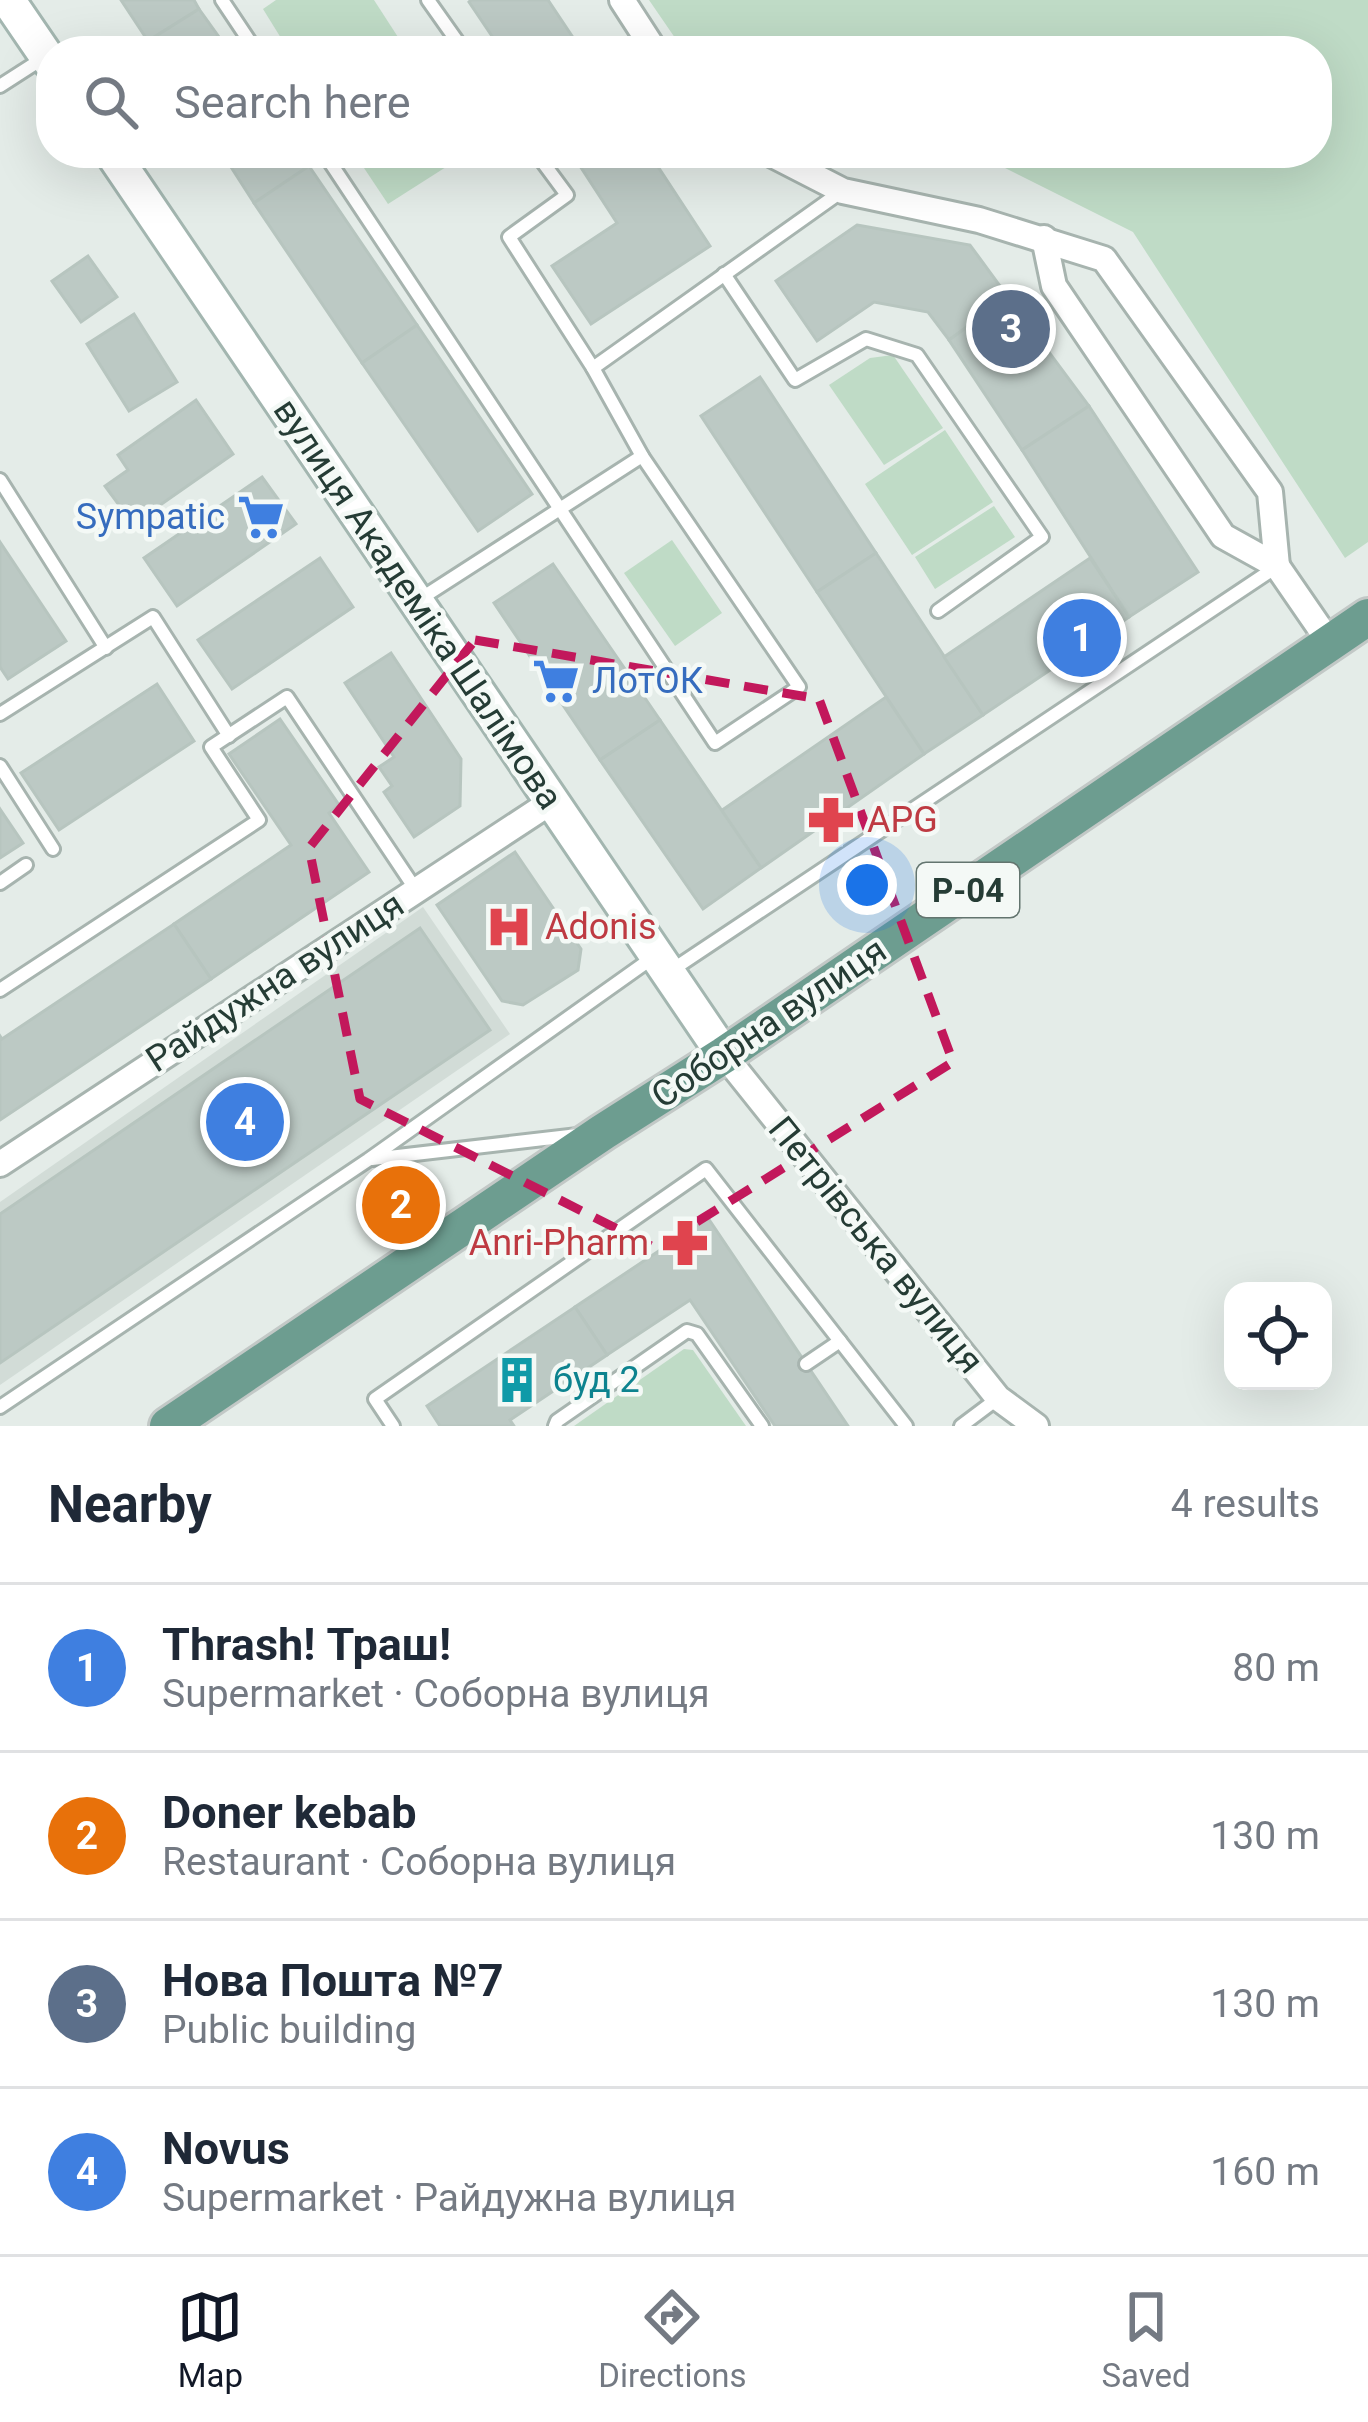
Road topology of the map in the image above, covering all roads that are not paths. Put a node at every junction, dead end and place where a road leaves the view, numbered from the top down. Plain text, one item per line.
1 (8, 0) edge
2 (222, 0) edge
3 (428, 0) edge
4 (622, 0) edge
5 (246, 36) edge
6 (453, 36) edge
7 (646, 36) edge
8 (36, 41) edge
9 (36, 67) edge
10 (0, 86) edge
11 (122, 168) edge
12 (334, 168) edge
13 (547, 168) edge
14 (800, 168) edge
15 (844, 190) junction
16 (1045, 238) junction
17 (724, 274) junction
18 (592, 368) junction
19 (642, 456) junction
20 (0, 480) edge
21 (560, 509) junction
22 (1277, 566) junction
23 (416, 602) junction
24 (938, 610) dead end
25 (1368, 617) edge
26 (1330, 644) junction
27 (106, 648) junction
28 (0, 714) edge
29 (229, 736) junction
30 (0, 766) edge
31 (551, 802) junction
32 (52, 849) dead end
33 (26, 865) dead end
34 (0, 883) edge
35 (416, 890) junction
36 (662, 964) junction
37 (0, 990) edge
38 (724, 1055) junction
39 (603, 1132) junction
40 (368, 1160) junction
41 (0, 1164) edge
42 (840, 1341) junction
43 (806, 1364) dead end
44 (998, 1398) junction
45 (0, 1407) edge
46 (168, 1426) edge
47 (393, 1426) edge
48 (555, 1426) edge
49 (762, 1426) edge
50 (906, 1426) edge
51 (961, 1426) edge
52 (1036, 1426) edge

1 - 8 main road
2 - 5 lane
3 - 6 lane
4 - 7 street
9 - 10 lane
11 - 23 main road, вулиця Академіка Шалімова
12 - 21 lane
13 - 18 lane
14 - 15 street
15 - 16 street
15 - 17 lane
16 - 22 street
16 - 22 street
17 - 18 lane
17 - 24 lane
18 - 19 lane
19 - 21 lane
19 - 21 lane
20 - 27 lane
21 - 23 lane
22 - 26 street
22 - 36 lane
23 - 31 main road, вулиця Академіка Шалімова
25 - 26 main road, Соборна вулиця / Р-04
26 - 38 main road, Соборна вулиця / Р-04
27 - 28 lane
27 - 29 lane
29 - 35 lane
29 - 37 lane
30 - 32 lane
31 - 35 street, Райдужна вулиця
31 - 36 main road, вулиця Академіка Шалімова
33 - 34 lane
35 - 41 street, Райдужна вулиця
36 - 38 main road, вулиця Академіка Шалімова
36 - 40 lane
38 - 39 main road, Соборна вулиця / Р-04
38 - 44 street, Петрівська вулиця
39 - 40 lane
39 - 46 main road, Соборна вулиця / Р-04
40 - 45 lane
42 - 43 lane
42 - 47 lane
42 - 50 lane
44 - 51 lane
44 - 52 street, Петрівська вулиця
48 - 49 lane

